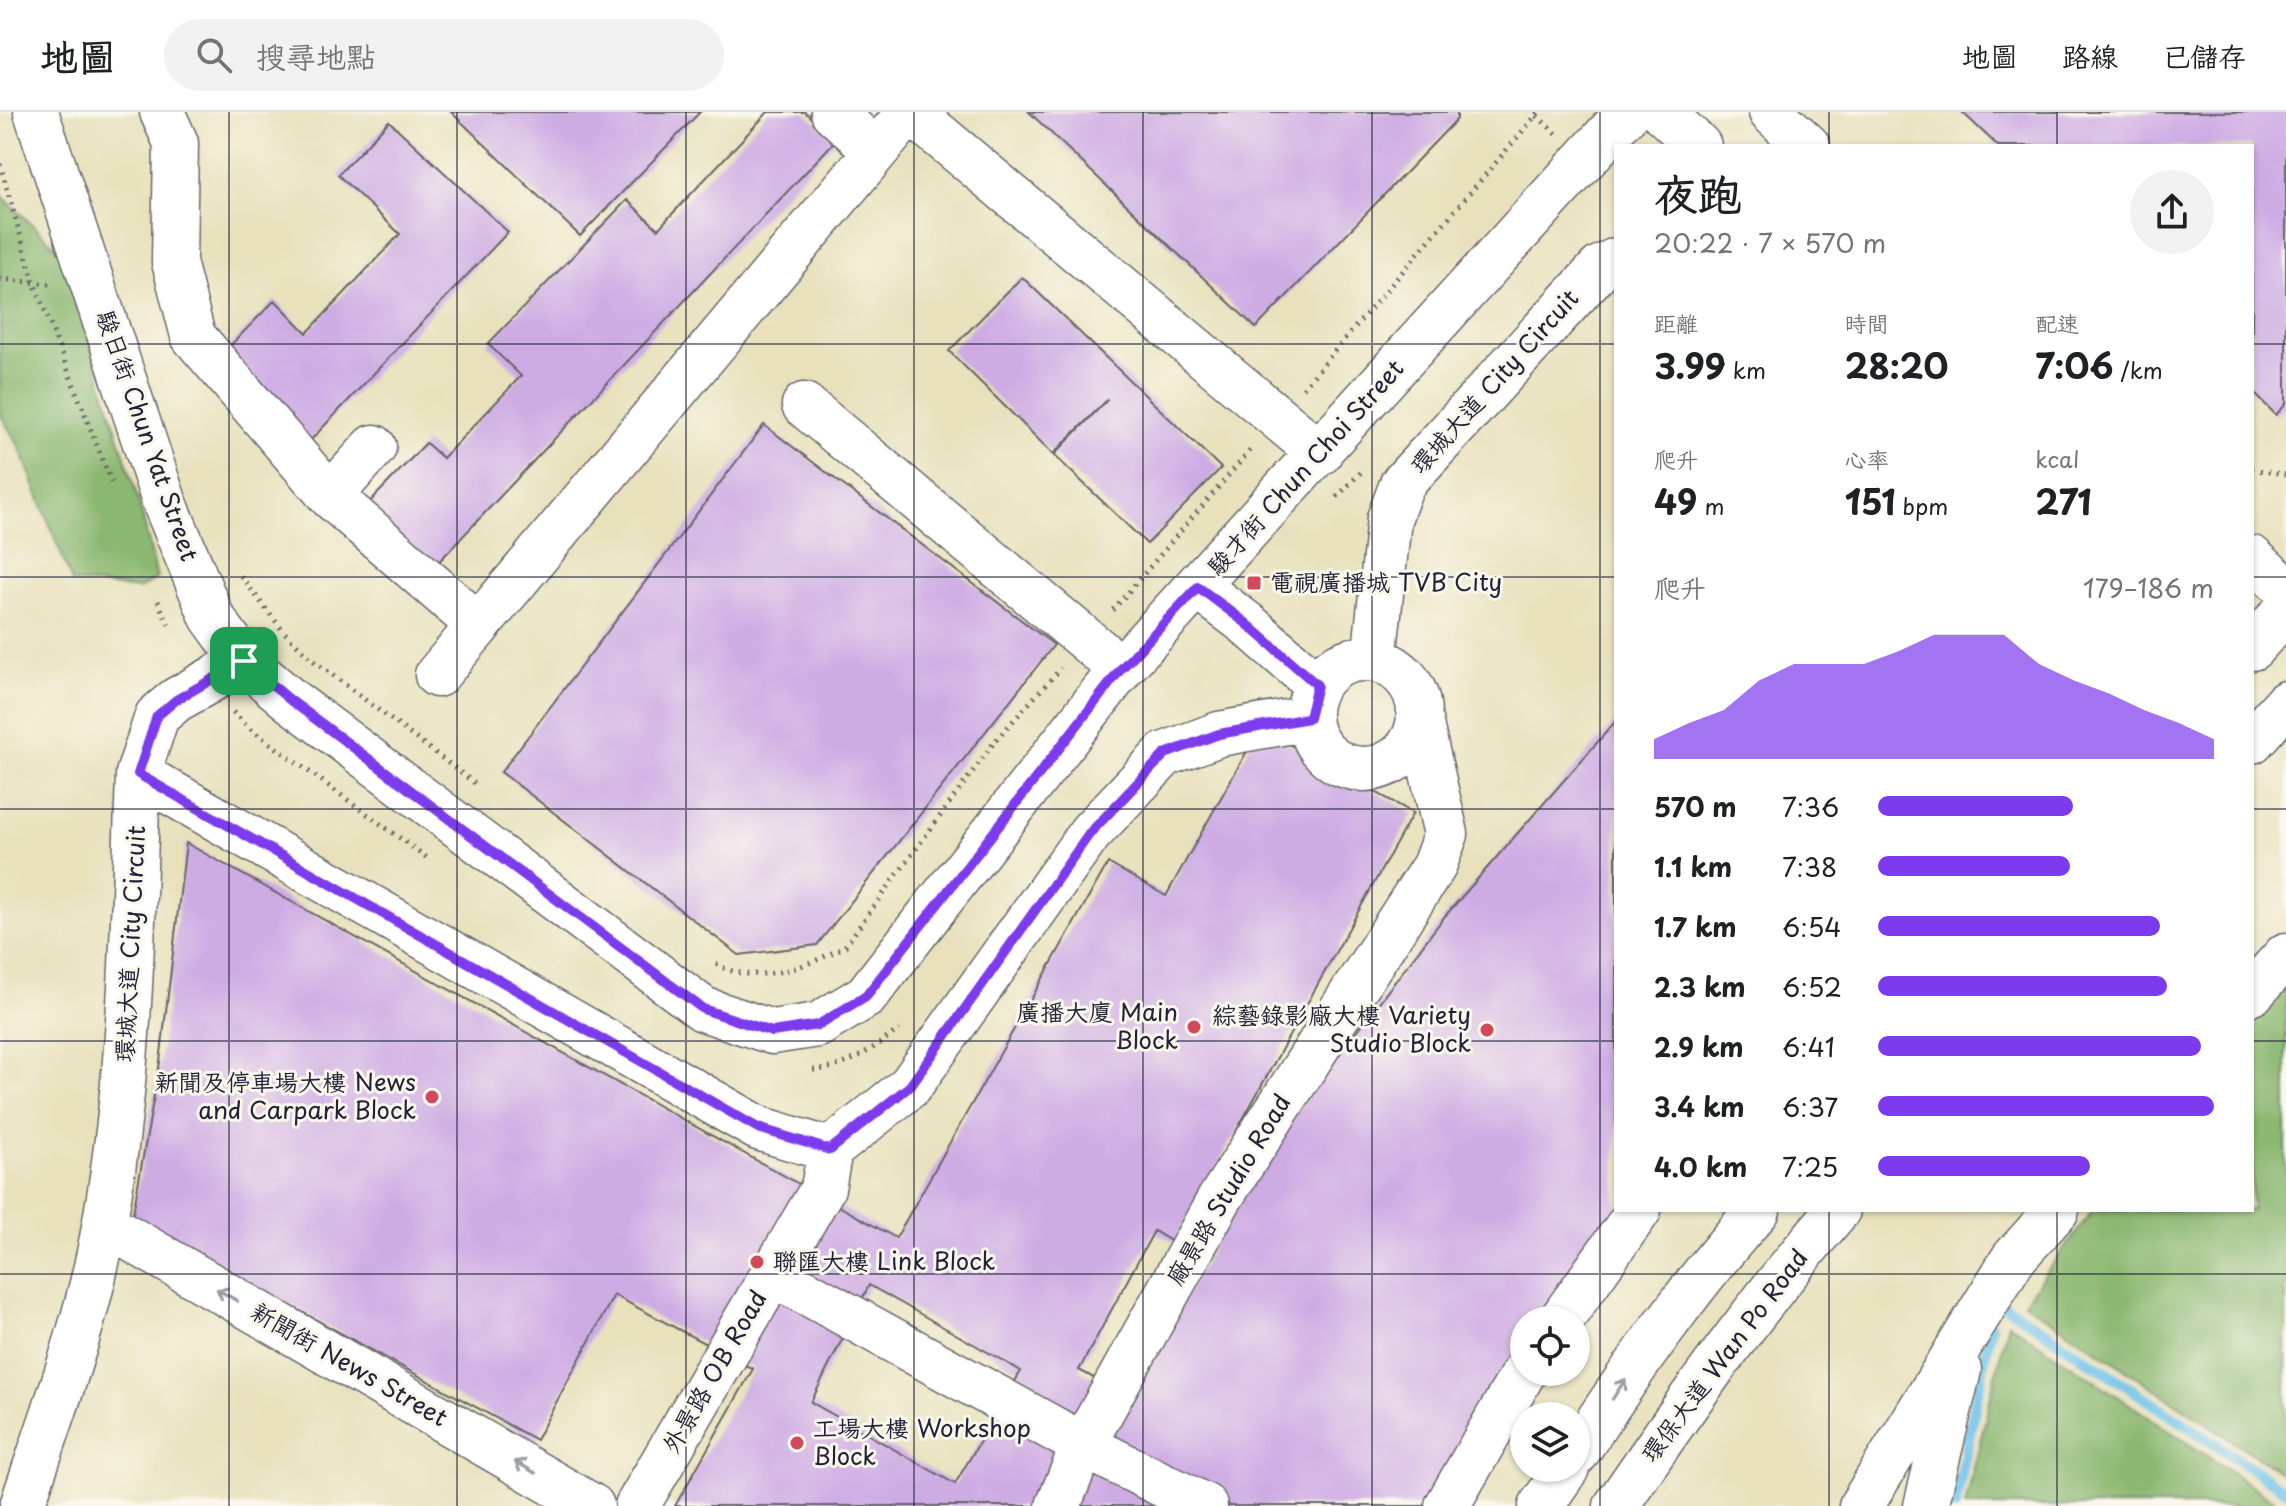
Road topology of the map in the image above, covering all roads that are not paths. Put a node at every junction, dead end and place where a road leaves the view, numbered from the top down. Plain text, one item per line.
1 (36, 112) edge
2 (162, 112) edge
3 (833, 112) edge
4 (910, 112) edge
5 (1628, 112) edge
6 (1662, 112) edge
7 (1771, 112) edge
8 (1697, 144) edge
9 (1806, 144) edge
10 (876, 151) junction
11 (1614, 261) edge
12 (804, 405) dead end
13 (374, 447) dead end
14 (1320, 453) junction
15 (330, 496) junction
16 (2254, 560) edge
17 (1198, 587) junction
18 (2286, 589) edge
19 (2286, 610) edge
20 (477, 624) junction
21 (2254, 649) edge
22 (2254, 653) edge
23 (1374, 660) junction
24 (244, 661) junction
25 (1121, 669) junction
26 (437, 675) dead end
27 (2286, 681) edge
28 (1313, 702) junction
29 (2286, 703) edge
30 (1420, 720) junction
31 (2254, 739) edge
32 (138, 774) junction
33 (2286, 955) edge
34 (2254, 991) edge
35 (703, 1009) joint
36 (830, 1150) junction
37 (1638, 1212) edge
38 (1756, 1212) edge
39 (1836, 1212) edge
40 (2055, 1212) edge
41 (105, 1224) junction
42 (773, 1274) junction
43 (1571, 1306) edge
44 (1967, 1332) junction
45 (1516, 1386) edge
46 (1590, 1433) edge
47 (1083, 1445) junction
48 (1557, 1482) edge
49 (22, 1506) edge
50 (592, 1506) edge
51 (637, 1506) edge
52 (1058, 1506) edge
53 (1205, 1506) edge
54 (1447, 1506) edge
55 (1541, 1506) edge
56 (1616, 1506) edge
57 (1861, 1506) edge
58 (1926, 1506) edge

1 - 24 street, 駿日街 Chun Yat Street
2 - 15 street
3 - 10 street
4 - 10 street
4 - 14 street
5 - 14 street, 駿才街 Chun Choi Street
6 - 8 street
7 - 9 street
10 - 20 street
11 - 23 street, 環城大道 City Circuit
12 - 25 street
13 - 15 street
14 - 17 street, 駿才街 Chun Choi Street
15 - 20 street
16 - 18 street
17 - 25 street, 駿才街 Chun Choi Street
17 - 28 street
19 - 21 street
20 - 26 street
22 - 27 street
23 - 28 street
23 - 30 street
24 - 32 street, 環城大道 City Circuit
24 - 35 street, 駿日街 Chun Yat Street
25 - 35 street, 駿才街 Chun Choi Street
28 - 30 street
28 - 36 street
29 - 31 street
30 - 47 street, 廠景路 Studio Road
32 - 36 street
32 - 41 street, 環城大道 City Circuit
33 - 34 street
36 - 42 street, 外景路 OB Road
37 - 43 street
46 -> 38 street
39 - 56 street, 環保大道 Wan Po Road
40 - 44 street
41 - 49 street, 環城大道 City Circuit
50 -> 41 street, 新聞街 News Street
42 - 47 street
42 - 51 street, 外景路 OB Road
44 - 57 street
44 - 58 street
45 - 54 street
47 - 52 street, 廠景路 Studio Road
47 - 53 street
48 - 55 street

